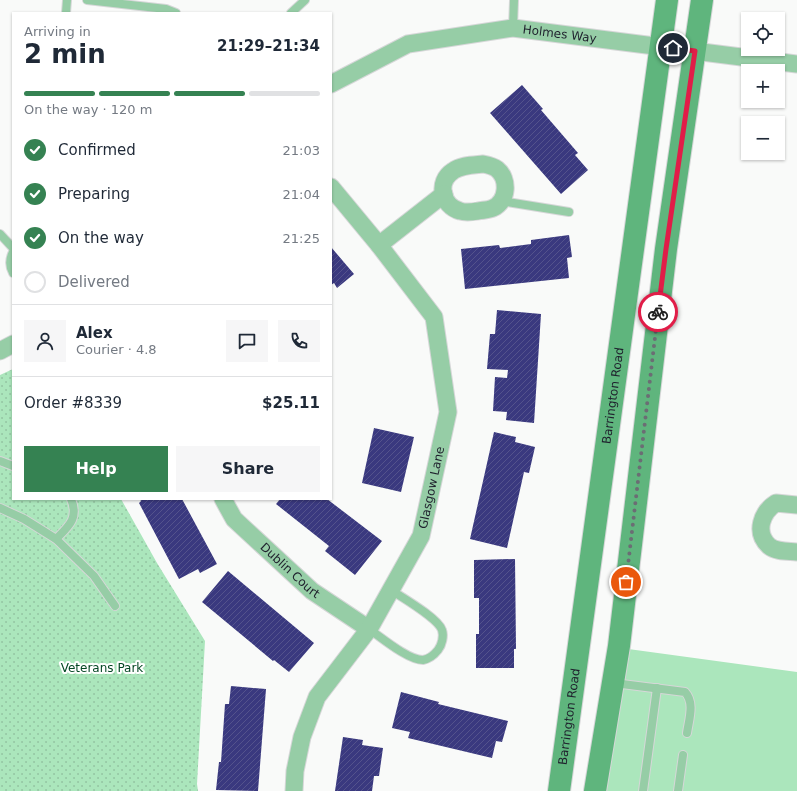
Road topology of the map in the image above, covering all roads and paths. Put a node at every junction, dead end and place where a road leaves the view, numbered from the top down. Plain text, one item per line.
1 (67, 0) edge
2 (88, 0) edge
3 (305, 0) edge
4 (514, 0) edge
5 (667, 0) edge
6 (702, 0) edge
7 (66, 12) edge
8 (174, 12) edge
9 (292, 12) edge
10 (513, 28) junction
11 (661, 47) junction
12 (695, 51) junction
13 (797, 64) edge
14 (332, 83) edge
15 (332, 188) edge
16 (444, 194) junction
17 (501, 201) junction
18 (569, 212) dead end
19 (0, 234) edge
20 (379, 245) junction
21 (12, 247) edge
22 (12, 255) edge
23 (12, 269) edge
24 (12, 345) edge
25 (0, 351) edge
26 (0, 461) edge
27 (12, 466) edge
28 (71, 500) edge
29 (224, 500) edge
30 (797, 505) edge
31 (0, 508) edge
32 (56, 539) junction
33 (797, 552) edge
34 (391, 590) junction
35 (115, 606) dead end
36 (370, 629) junction
37 (613, 683) junction
38 (657, 688) junction
39 (687, 733) dead end
40 (683, 755) dead end
41 (294, 791) edge
42 (559, 791) edge
43 (596, 791) edge
44 (643, 791) edge
45 (678, 791) edge

1 - 7 lane
2 - 8 lane
3 - 9 lane
4 - 10 lane
5 - 11 main road, Barrington Road
6 - 12 main road
10 - 11 street, Holmes Way
10 - 14 street, Holmes Way
11 - 12 street, Holmes Way
11 - 42 main road, Barrington Road
12 - 13 street, Holmes Way
12 - 37 main road
15 - 20 street, Glasgow Lane
16 - 17 street
16 - 17 street
16 - 20 street
17 - 18 lane
19 - 21 lane
20 - 34 street, Glasgow Lane
22 - 23 lane
24 - 25 street
26 - 27 lane
28 - 32 lane
29 - 36 street, Dublin Court
30 - 33 street
31 - 32 lane
32 - 35 lane
34 - 36 street, Glasgow Lane
34 - 36 lane
36 - 41 street, Glasgow Lane
37 - 38 lane
37 - 43 main road
38 - 39 lane
38 - 44 lane
40 - 45 lane

